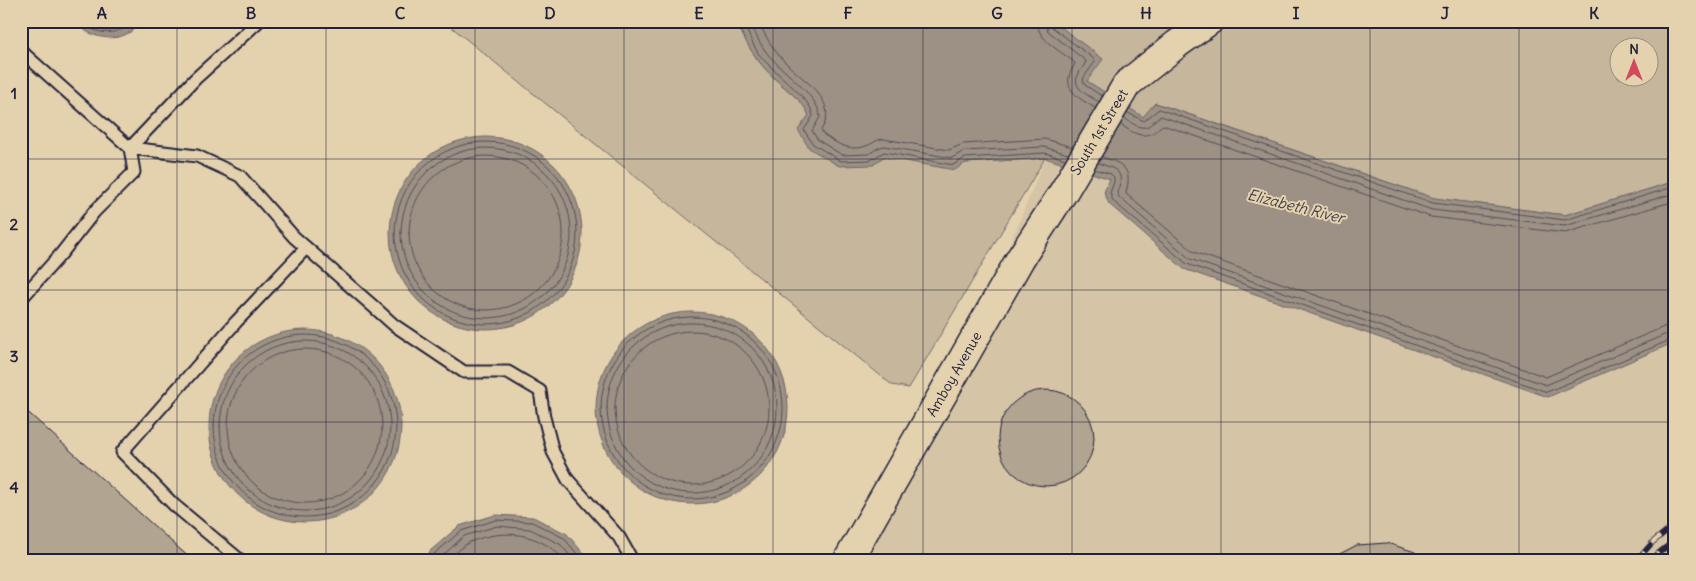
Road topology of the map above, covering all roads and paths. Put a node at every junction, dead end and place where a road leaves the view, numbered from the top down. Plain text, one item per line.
1 (259, 21) edge
2 (1209, 21) edge
3 (21, 51) edge
4 (130, 148) junction
5 (1064, 191) joint
6 (306, 248) junction
7 (21, 299) edge
8 (240, 560) edge
9 (632, 560) edge
10 (848, 560) edge

1 - 4 lane
2 - 5 street, South 1st Street
3 - 4 lane
4 - 6 lane
4 - 7 lane
5 - 10 street, Amboy Avenue
6 - 8 lane
6 - 9 lane

